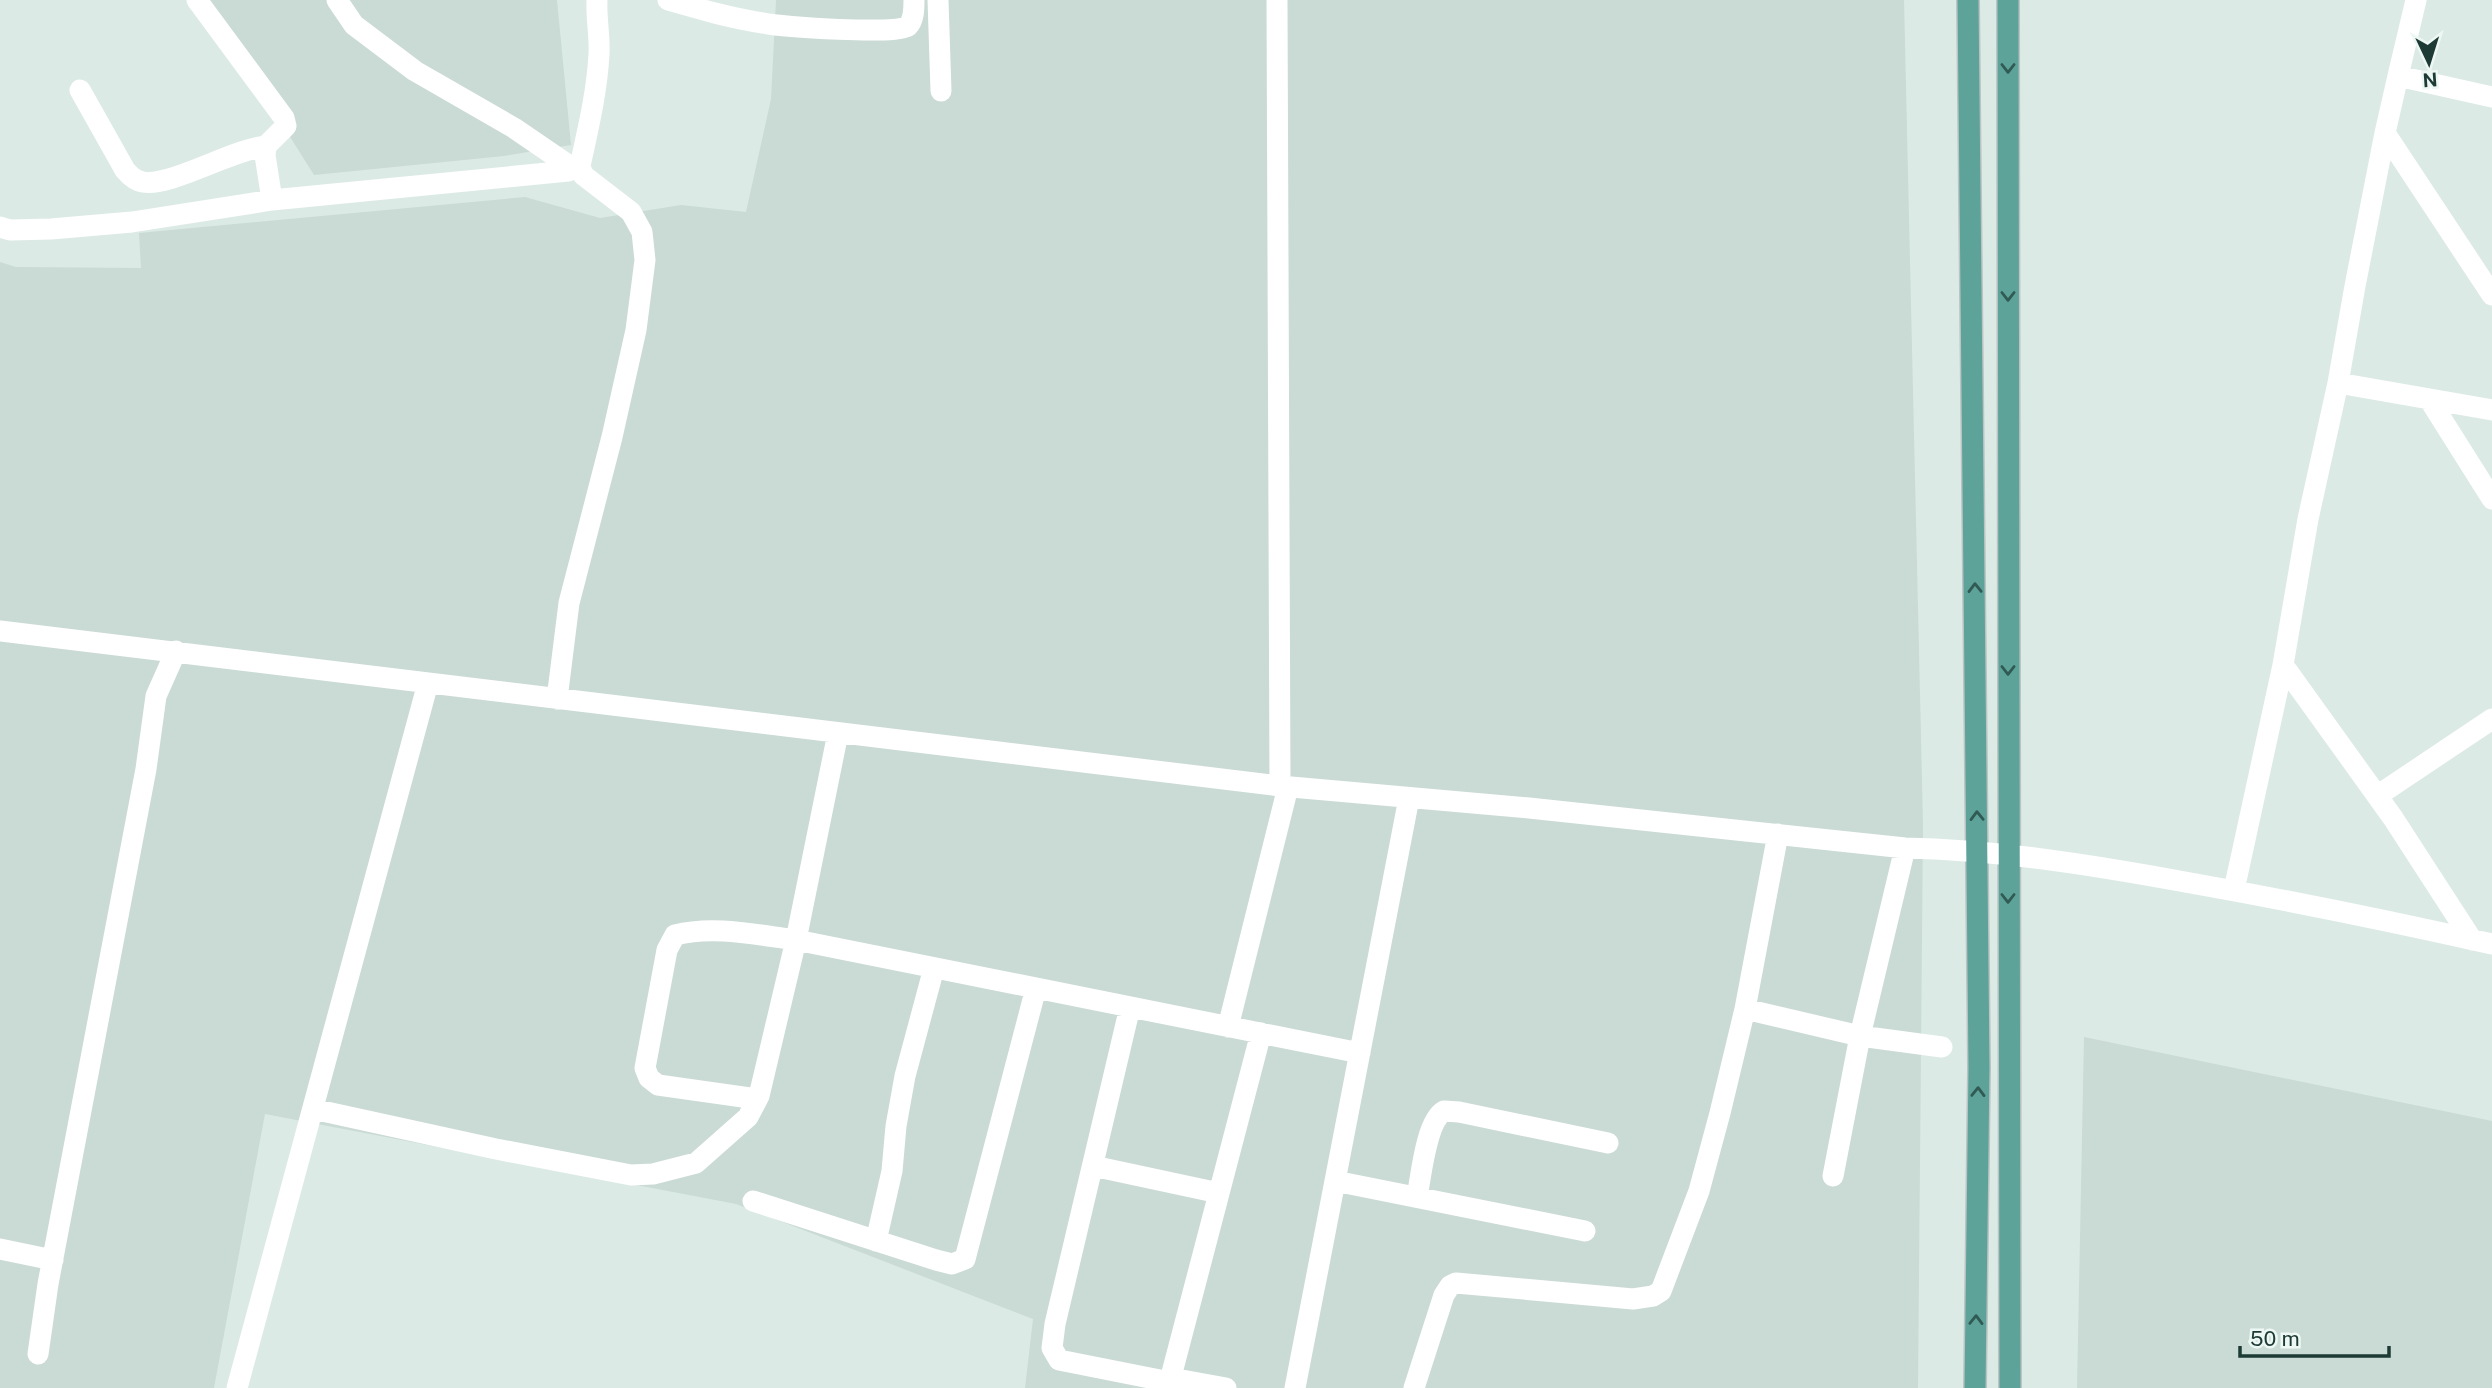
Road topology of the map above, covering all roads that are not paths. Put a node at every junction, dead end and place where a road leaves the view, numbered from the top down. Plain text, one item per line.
1 (197, 0) edge
2 (337, 0) edge
3 (597, 0) edge
4 (667, 0) edge
5 (914, 0) edge
6 (938, 0) edge
7 (1277, 0) edge
8 (1968, 0) edge
9 (2008, 0) edge
10 (2416, 0) edge
11 (2398, 76) junction
12 (80, 90) dead end
13 (941, 91) dead end
14 (2492, 97) edge
15 (2385, 133) junction
16 (266, 146) junction
17 (577, 168) junction
18 (272, 201) junction
19 (0, 228) edge
20 (2492, 295) edge
21 (2338, 383) junction
22 (2429, 399) junction
23 (2492, 410) edge
24 (2492, 499) edge
25 (1, 637) edge
26 (176, 651) junction
27 (2283, 666) junction
28 (428, 683) junction
29 (557, 699) junction
30 (2492, 719) edge
31 (838, 733) junction
32 (1284, 787) junction
33 (2377, 796) junction
34 (1409, 798) junction
35 (1778, 834) junction
36 (1905, 848) junction
37 (1977, 852) junction
38 (2008, 855) junction
39 (2234, 890) junction
40 (796, 940) junction
41 (2482, 942) edge
42 (934, 968) junction
43 (1036, 988) junction
44 (1130, 1007) junction
45 (1745, 1009) junction
46 (1228, 1027) junction
47 (1261, 1033) junction
48 (1860, 1035) junction
49 (1941, 1047) dead end
50 (1360, 1053) junction
51 (757, 1099) junction
52 (313, 1109) junction
53 (1608, 1143) dead end
54 (1093, 1166) junction
55 (1833, 1176) dead end
56 (1335, 1181) junction
57 (1219, 1193) junction
58 (1417, 1197) junction
59 (753, 1201) dead end
60 (1585, 1231) dead end
61 (876, 1241) junction
62 (0, 1249) edge
63 (53, 1260) junction
64 (38, 1354) dead end
65 (1170, 1383) edge
66 (1300, 1387) edge
67 (237, 1388) edge
68 (1226, 1388) edge
69 (1414, 1388) edge
70 (1975, 1388) edge
71 (2010, 1388) edge

1 - 16 street
2 - 17 street
3 - 17 street
4 - 5 street
6 - 13 street
7 - 32 street
37 -> 8 main road
9 -> 38 main road
10 - 11 street
11 - 14 street
11 - 15 street
12 - 16 street
15 - 20 street
15 - 21 street
16 - 18 street
17 - 18 street
17 - 29 street
18 - 19 street
21 - 22 street
21 - 27 street
22 - 23 street
22 - 24 street
25 - 26 street
26 - 28 street
26 - 63 street
27 - 33 street
27 - 39 street
28 - 29 street
28 - 52 street
29 - 31 street
30 - 33 street
31 - 32 street
31 - 40 street
32 - 34 street
32 - 46 street
33 - 41 street
34 - 35 street
34 - 50 street
35 - 36 street
35 - 45 street
36 - 37 street
36 - 48 street
37 - 38 street
70 -> 37 main road
38 - 39 street
38 -> 71 main road
39 - 41 street
40 - 42 street
40 - 51 street
40 - 51 street
42 - 43 street
42 - 61 street
43 - 44 street
43 - 61 street
44 - 46 street
44 - 54 street
45 - 48 street
45 - 69 street
46 - 47 street
47 - 50 street
47 - 57 street
48 - 49 street
48 - 55 street
50 - 56 street
51 - 52 street
52 - 67 street
53 - 58 street
54 - 57 street
54 - 65 street
56 - 58 street
56 - 66 street
57 - 65 street
58 - 60 street
59 - 61 street
62 - 63 street
63 - 64 street
65 - 68 street

